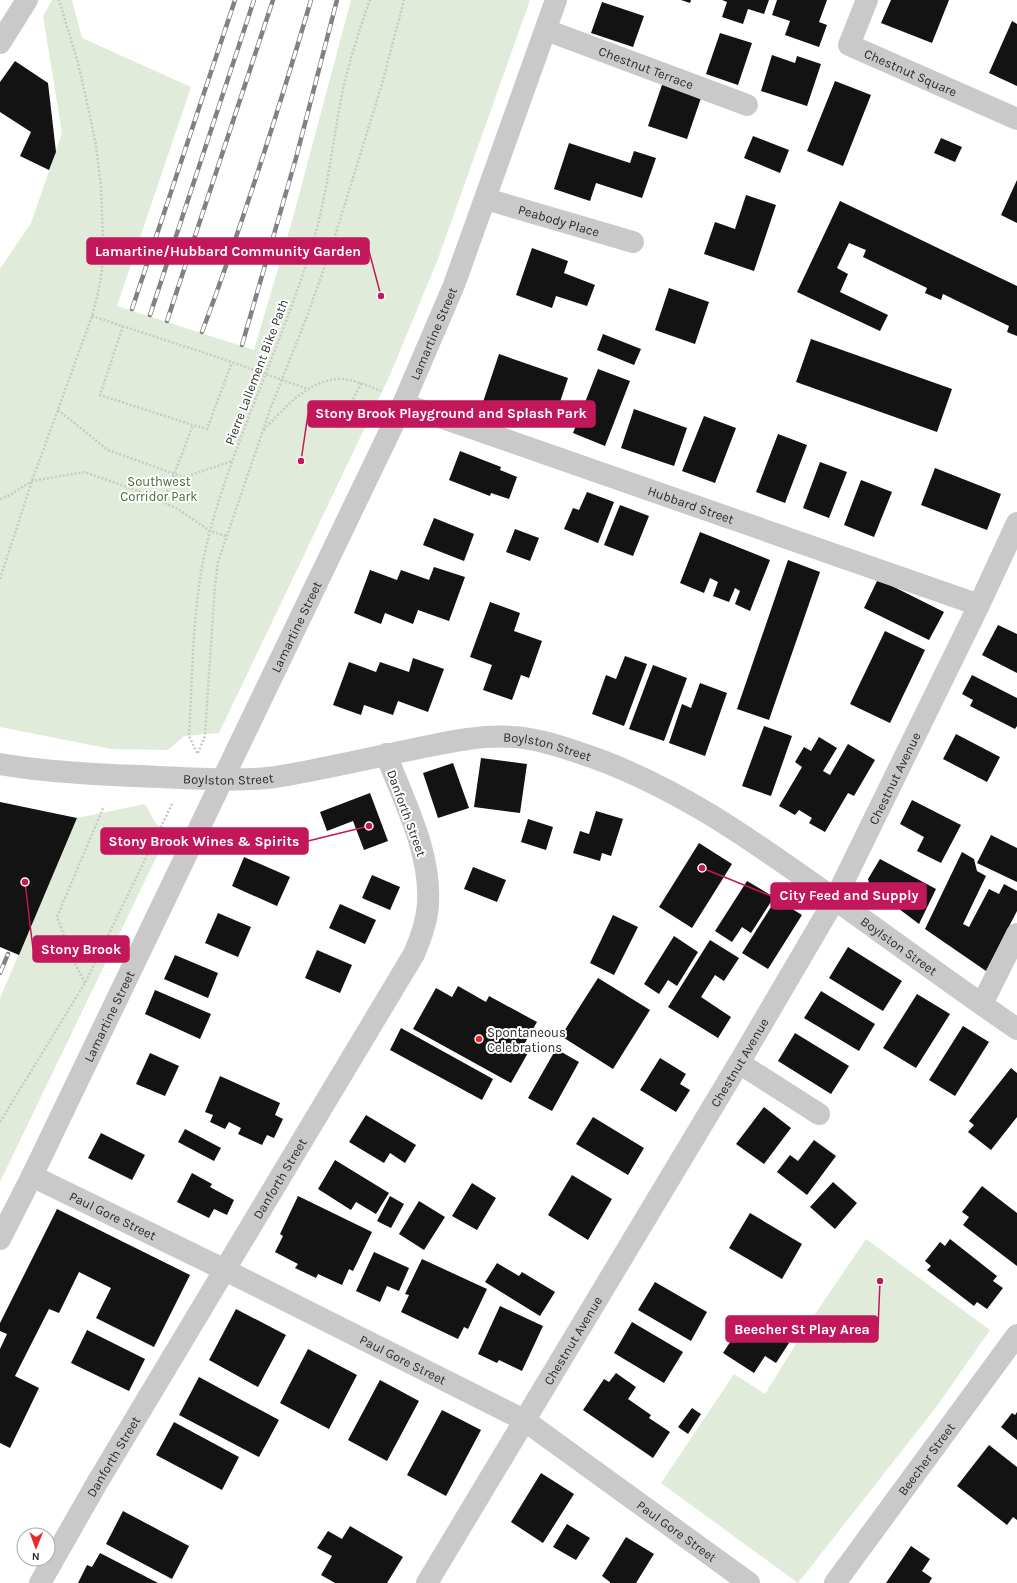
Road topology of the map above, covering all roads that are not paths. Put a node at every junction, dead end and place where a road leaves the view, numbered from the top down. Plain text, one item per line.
1 (27, 0) edge
2 (556, 0) edge
3 (867, 0) edge
4 (546, 30) junction
5 (0, 43) edge
6 (747, 105) dead end
7 (1017, 119) edge
8 (486, 199) junction
9 (633, 242) dead end
10 (394, 398) junction
11 (1017, 523) edge
12 (979, 605) junction
13 (386, 754) junction
14 (0, 764) edge
15 (223, 779) junction
16 (835, 899) junction
17 (1017, 934) edge
18 (982, 1004) junction
19 (1017, 1029) edge
20 (739, 1064) junction
21 (819, 1114) dead end
22 (32, 1176) junction
23 (0, 1239) edge
24 (225, 1270) junction
25 (1017, 1335) edge
26 (524, 1420) junction
27 (40, 1583) edge
28 (427, 1583) edge
29 (750, 1583) edge
30 (835, 1583) edge

1 - 5 street
2 - 4 street, Lamartine Street
3 - 7 street, Chestnut Square
4 - 6 street, Chestnut Terrace
4 - 8 street, Lamartine Street
8 - 9 street, Peabody Place
8 - 10 street, Lamartine Street
10 - 12 street, Hubbard Street
10 - 15 street, Lamartine Street
11 - 12 street, Chestnut Avenue
12 - 16 street, Chestnut Avenue
13 - 15 street, Boylston Street
13 - 16 street, Boylston Street
13 - 24 street, Danforth Street
14 - 15 street, Boylston Street
15 - 22 street, Lamartine Street
16 - 18 street, Boylston Street
16 - 20 street, Chestnut Avenue
17 - 18 street
18 - 19 street, Boylston Street
20 - 21 street
20 - 26 street, Chestnut Avenue
22 - 23 street, Lamartine Street
22 - 24 street, Paul Gore Street
24 - 26 street, Paul Gore Street
24 - 27 street, Danforth Street
25 - 30 street, Beecher Street
26 - 28 street, Chestnut Avenue
26 - 29 street, Paul Gore Street

